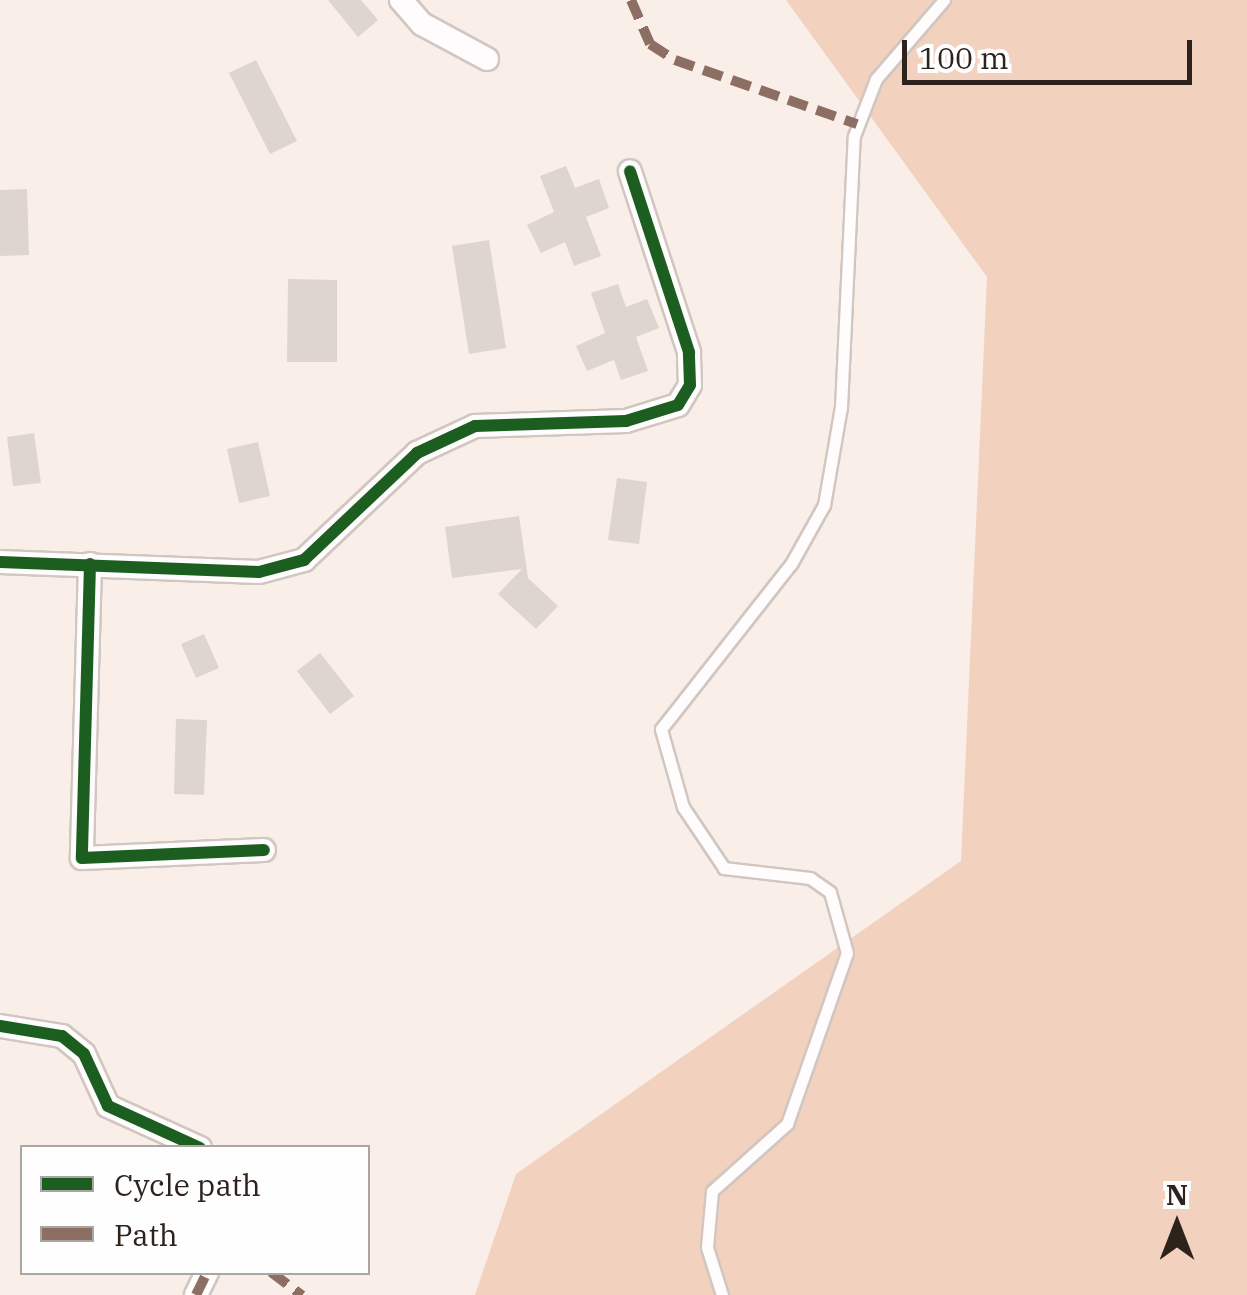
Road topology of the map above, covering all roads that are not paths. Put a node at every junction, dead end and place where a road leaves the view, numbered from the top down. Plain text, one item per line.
1 (401, 0) edge
2 (944, 0) edge
3 (486, 59) dead end
4 (630, 171) dead end
5 (0, 562) edge
6 (90, 564) junction
7 (264, 850) dead end
8 (0, 1026) edge
9 (193, 1145) edge
10 (722, 1295) edge

1 - 3 street
2 - 10 lane
4 - 6 street
5 - 6 street
6 - 7 street
8 - 9 street

